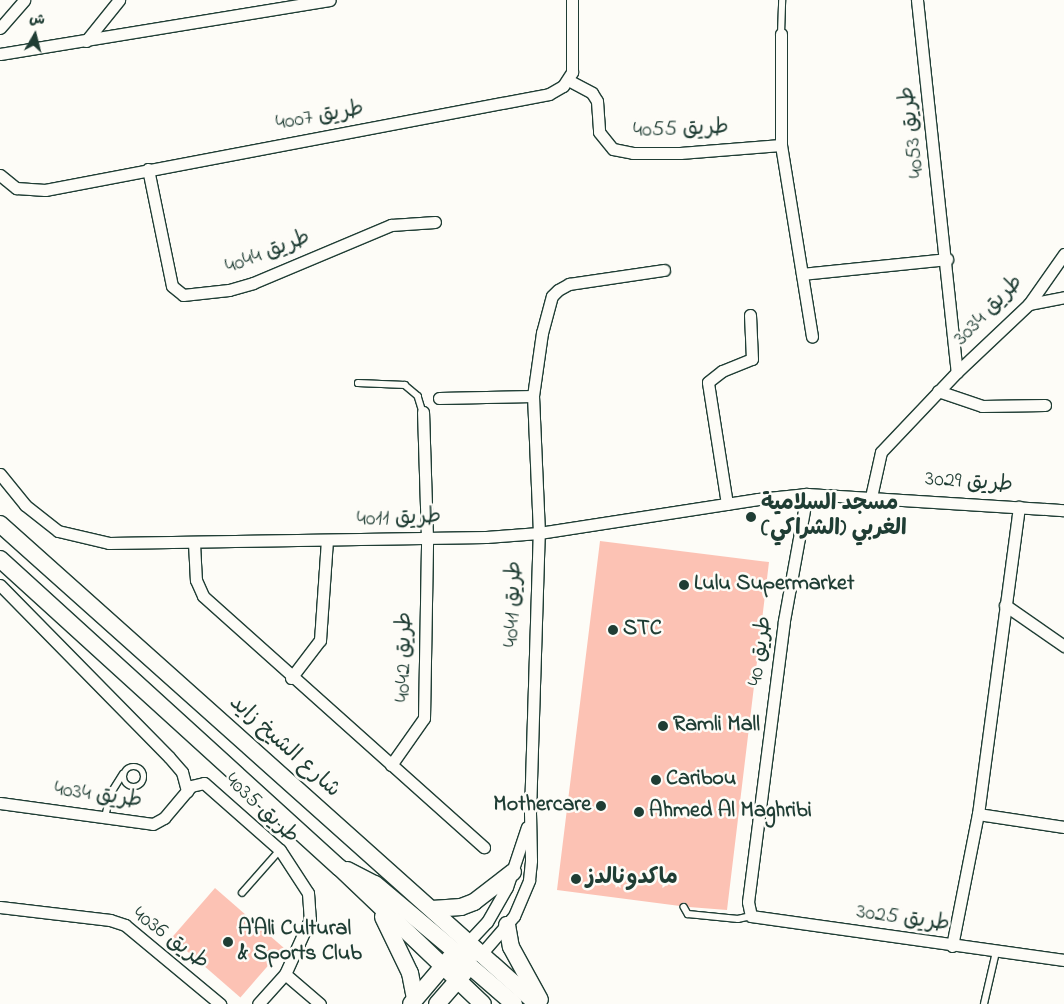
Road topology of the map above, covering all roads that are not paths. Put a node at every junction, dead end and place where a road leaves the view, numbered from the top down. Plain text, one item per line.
1 (24, 0) edge
2 (119, 0) edge
3 (330, 0) edge
4 (572, 0) edge
5 (782, 0) edge
6 (918, 0) edge
7 (0, 28) edge
8 (781, 34) joint
9 (86, 41) junction
10 (0, 54) edge
11 (568, 80) junction
12 (781, 144) junction
13 (148, 169) junction
14 (0, 175) edge
15 (435, 222) dead end
16 (1064, 254) edge
17 (948, 259) junction
18 (664, 270) dead end
19 (802, 274) junction
20 (1064, 297) edge
21 (1029, 304) junction
22 (750, 315) dead end
23 (812, 337) dead end
24 (957, 372) junction
25 (358, 383) dead end
26 (938, 391) junction
27 (533, 396) junction
28 (439, 398) dead end
29 (1045, 405) dead end
30 (423, 412) joint
31 (0, 474) edge
32 (807, 494) junction
33 (871, 497) junction
34 (727, 504) junction
35 (1019, 507) junction
36 (1064, 510) edge
37 (0, 524) edge
38 (539, 533) junction
39 (427, 538) junction
40 (326, 541) junction
41 (194, 543) junction
42 (0, 559) edge
43 (0, 585) edge
44 (1006, 605) junction
45 (1064, 646) edge
46 (291, 678) junction
47 (391, 766) junction
48 (124, 773) dead end
49 (204, 783) joint
50 (187, 791) junction
51 (0, 803) edge
52 (530, 813) junction
53 (978, 814) junction
54 (105, 817) junction
55 (1064, 826) edge
56 (484, 847) dead end
57 (280, 850) junction
58 (340, 868) junction
59 (513, 872) junction
60 (242, 893) dead end
61 (373, 900) junction
62 (0, 907) edge
63 (684, 907) dead end
64 (432, 909) junction
65 (751, 916) junction
66 (508, 925) junction
67 (469, 941) junction
68 (952, 946) junction
69 (456, 952) junction
70 (996, 952) junction
71 (482, 953) junction
72 (1064, 960) edge
73 (470, 966) junction
74 (443, 967) junction
75 (285, 974) junction
76 (458, 980) junction
77 (413, 1002) edge
78 (220, 1004) edge
79 (258, 1004) edge
80 (320, 1004) edge
81 (437, 1004) edge
82 (482, 1004) edge
83 (514, 1004) edge
84 (537, 1004) edge
85 (543, 1004) edge
86 (984, 1004) edge

1 - 7 street
2 - 9 street
3 - 9 street
4 - 11 street
5 - 8 lane
6 - 17 street, طريق 4053
8 - 12 street
9 - 10 street
11 - 12 street, طريق 4055
11 - 13 street, طريق 4007
12 - 19 street
13 - 14 street, طريق 4007
13 - 15 street, طريق 4044
16 - 21 street, طريق 3034
17 - 19 street
17 - 24 street, طريق 4053
18 - 27 street, طريق 4041
19 - 23 street
20 - 21 street
21 - 24 street, طريق 3034
22 - 34 street
24 - 26 street, طريق 3034
25 - 30 lane
26 - 29 street
26 - 33 street, طريق 3034
27 - 28 street
27 - 38 street, طريق 4041
30 - 39 street, طريق 4042
31 - 41 street, طريق 4011
32 - 33 street, طريق 4011
32 - 34 street, طريق 4011
32 - 65 street, طريق 40
33 - 35 street, طريق 3029
34 - 38 street, طريق 4011
35 - 36 street, طريق 3029
35 - 44 street
37 - 64 main road, شارع الشيخ زايد
38 - 39 street, طريق 4011
38 - 52 street, طريق 4041
39 - 40 street, طريق 4011
39 - 47 street, طريق 4042
40 - 41 street, طريق 4011
40 - 46 street
41 - 46 street
42 - 58 main road
43 - 50 street
44 - 45 street
44 - 53 street
46 - 47 street
47 - 56 street
48 - 54 lane
49 - 50 street, طريق 4034
49 - 57 street, طريق 4035
50 - 54 street, طريق 4034
51 - 54 street, طريق 4034
52 - 59 street, طريق 4041
52 - 66 street, طريق 4041
53 - 55 street
53 - 68 street
57 - 60 lane
57 - 75 street, طريق 4035
58 - 61 main road
58 - 69 main road
59 - 64 main road
59 - 67 street, طريق 4041
61 - 74 main road
61 - 77 main road
62 - 78 street, طريق 4036
63 - 65 lane
64 - 67 main road, شارع الشيخ زايد
65 - 68 street, طريق 3025
66 - 71 street, طريق 4041
66 - 85 main road
67 - 69 main road, طريق 4041
67 - 71 main road, شارع الشيخ زايد
68 - 70 street, طريق 3025
69 - 71 main road
69 - 74 main road, طريق 4041
70 - 72 street, طريق 3025
70 - 86 lane
71 - 73 main road, طريق 4041
71 - 84 main road, شارع الشيخ زايد
73 - 74 main road
73 - 76 main road, طريق 4041
73 - 83 main road
74 - 76 main road
74 - 77 main road, طريق 4041
75 - 79 street, طريق 4035
75 - 80 street
76 - 81 main road, طريق 4041
76 - 82 main road

